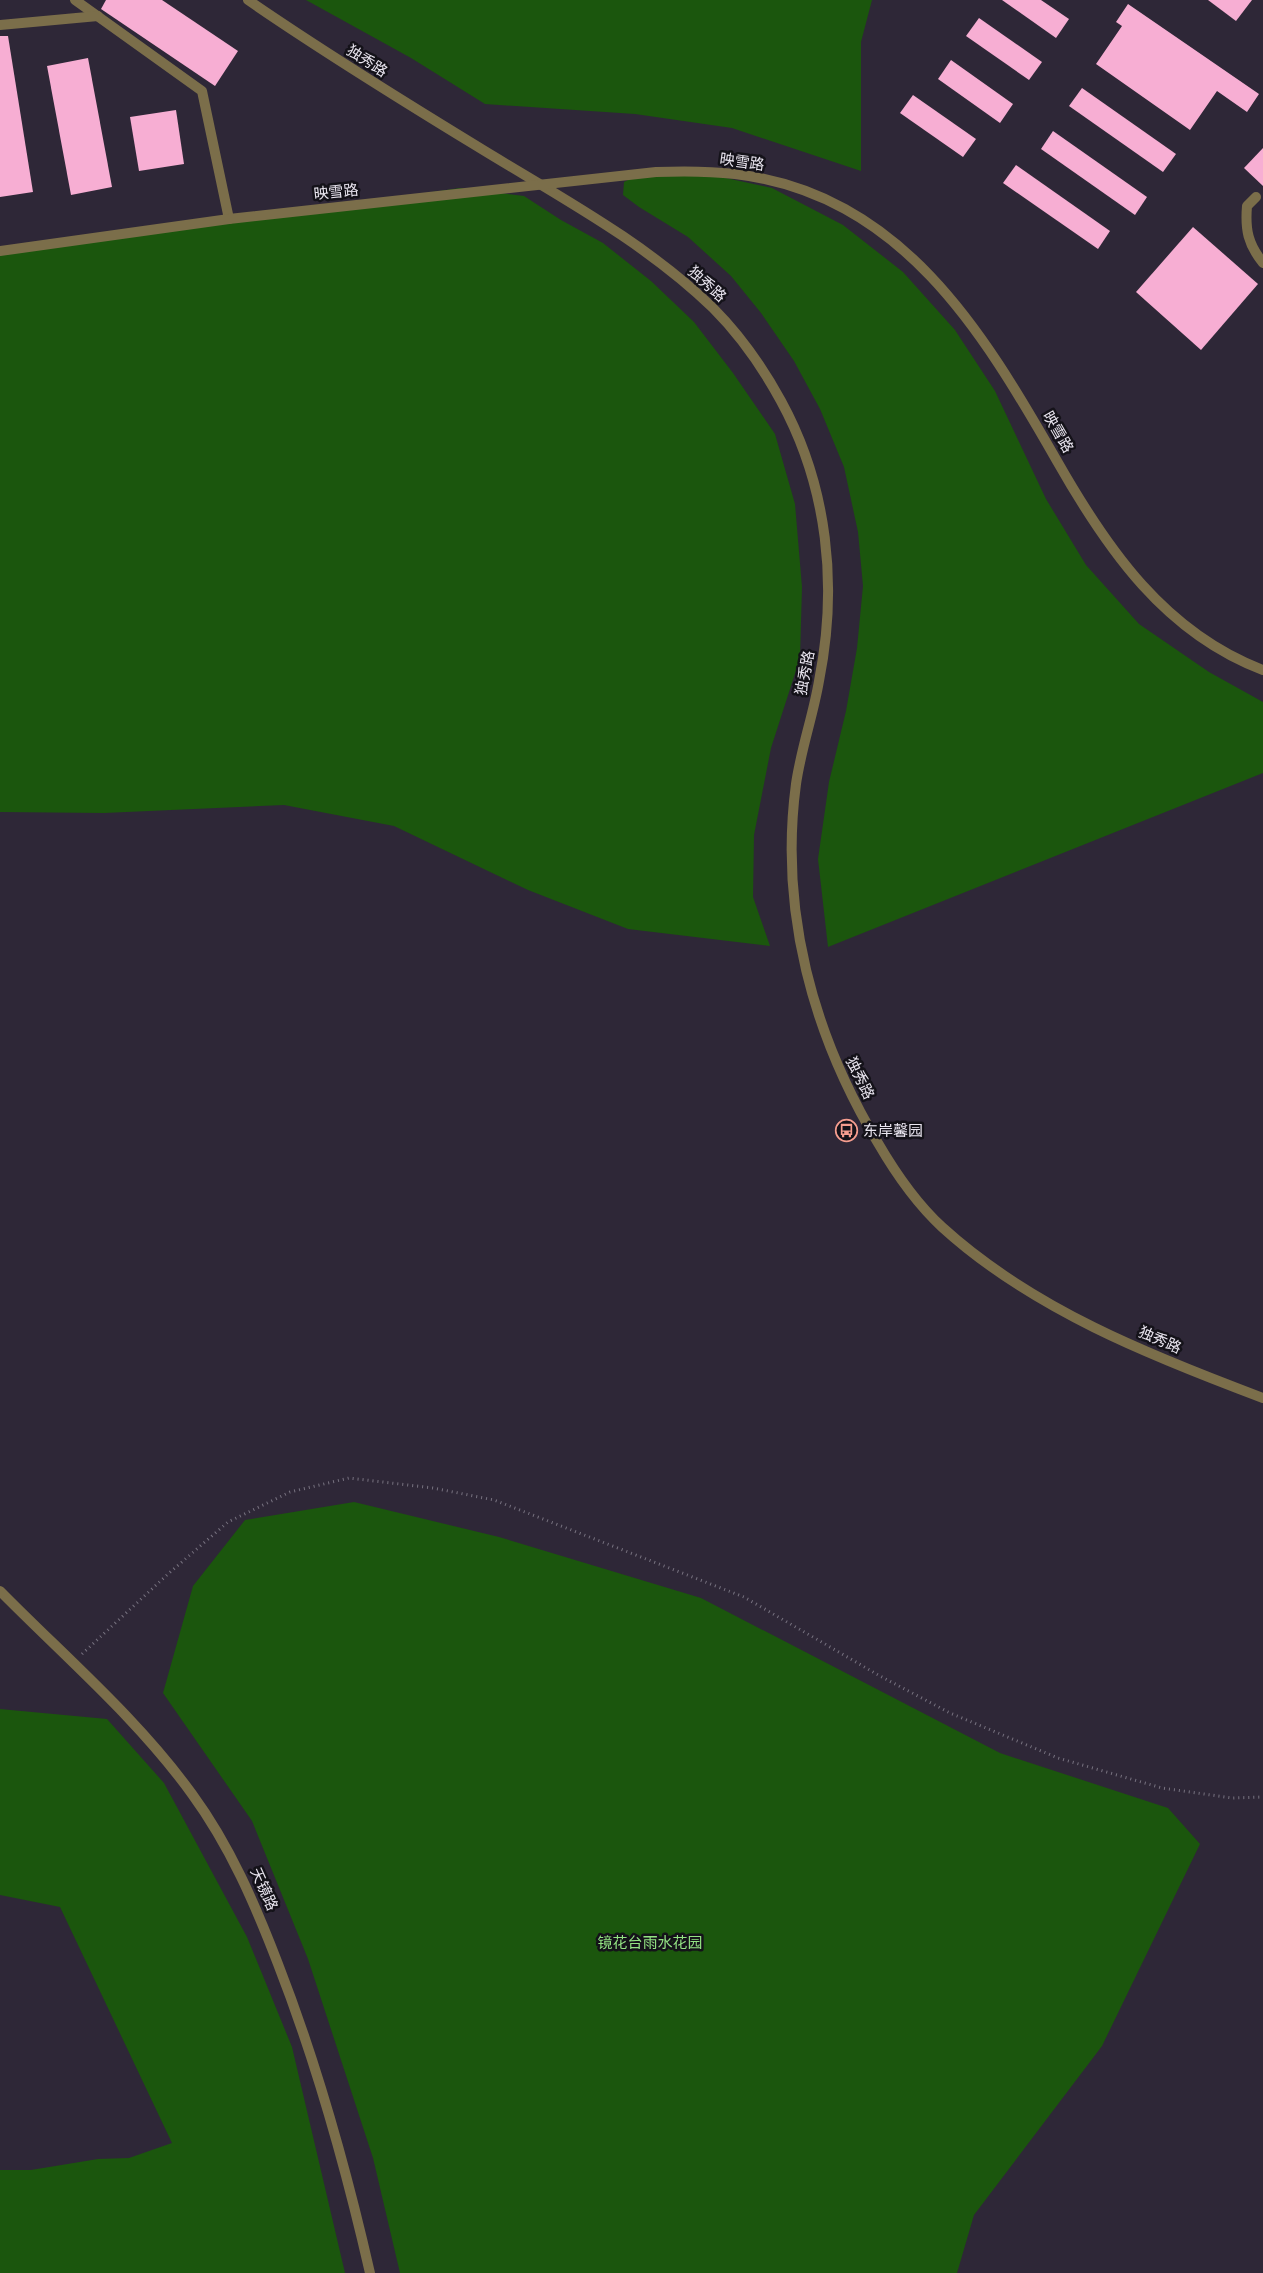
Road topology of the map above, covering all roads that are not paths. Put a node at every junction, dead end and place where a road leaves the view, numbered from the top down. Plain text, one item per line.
1 (75, 0) edge
2 (248, 0) edge
3 (98, 16) junction
4 (0, 25) edge
5 (539, 185) junction
6 (1256, 197) dead end
7 (229, 219) junction
8 (0, 251) edge
9 (1263, 263) edge
10 (1263, 670) edge
11 (1263, 1398) edge
12 (0, 1591) edge
13 (370, 2273) edge

1 - 3 street
2 - 5 street, 独秀路
3 - 4 street
3 - 7 street
5 - 7 street, 映雪路
5 - 10 street, 映雪路
5 - 11 street, 独秀路
6 - 9 street
7 - 8 street, 映雪路
12 - 13 street, 天镜路

